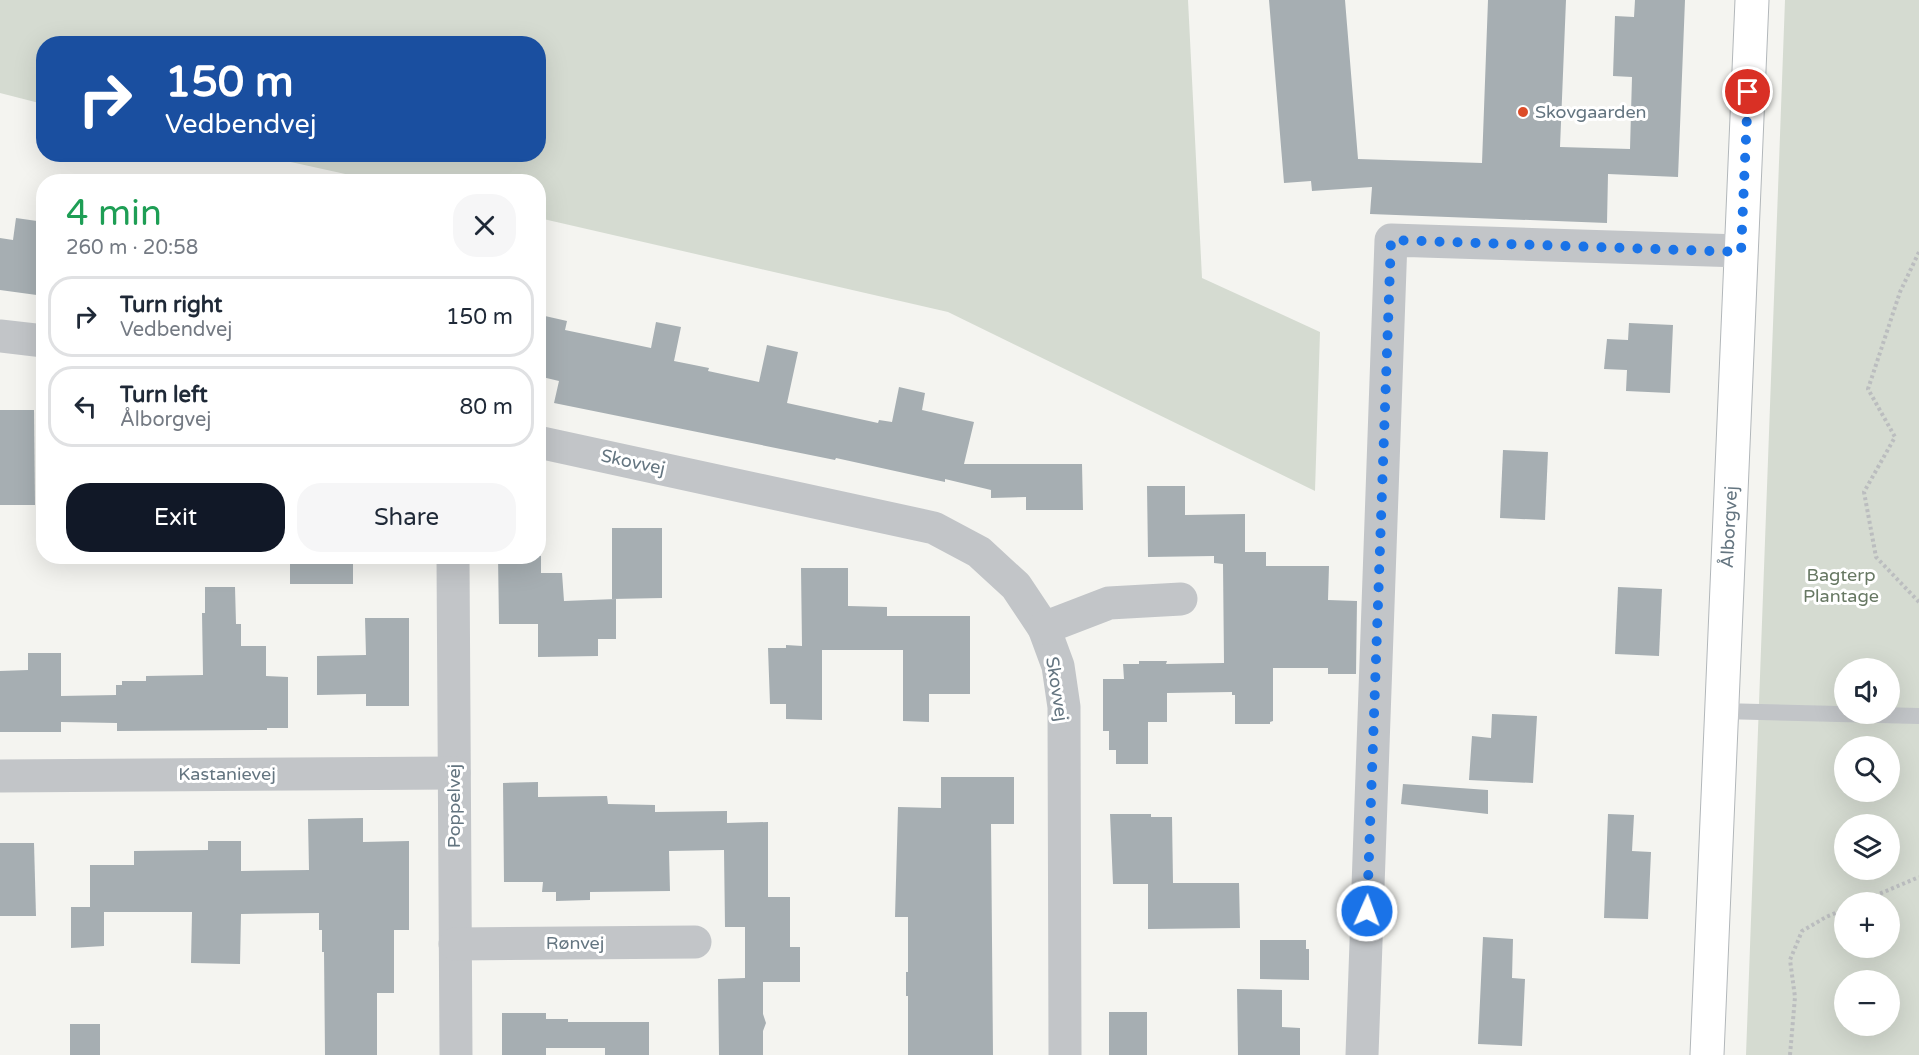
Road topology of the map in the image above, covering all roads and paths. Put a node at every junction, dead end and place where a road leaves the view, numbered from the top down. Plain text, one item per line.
1 (1752, 0) edge
2 (1741, 252) junction
3 (1919, 252) edge
4 (0, 336) edge
5 (36, 340) edge
6 (546, 444) edge
7 (453, 564) edge
8 (1181, 599) dead end
9 (1919, 602) edge
10 (1044, 628) junction
11 (1721, 711) junction
12 (1919, 717) edge
13 (454, 773) junction
14 (0, 776) edge
15 (1919, 877) edge
16 (1884, 892) edge
17 (1834, 913) edge
18 (695, 942) dead end
19 (455, 944) junction
20 (456, 1055) edge
21 (1065, 1055) edge
22 (1362, 1055) edge
23 (1707, 1055) edge
24 (1790, 1055) edge

1 - 2 main road, Ålborgvej
2 - 11 main road, Ålborgvej
2 - 22 street
3 - 9 path
4 - 5 street
6 - 10 street, Skovvej
7 - 13 street, Poppelvej
8 - 10 street
10 - 21 street, Skovvej
11 - 12 lane
11 - 23 main road, Ålborgvej
13 - 14 street, Kastanievej
13 - 19 street, Poppelvej
15 - 16 path
17 - 24 path
18 - 19 street, Rønvej
19 - 20 street, Poppelvej

